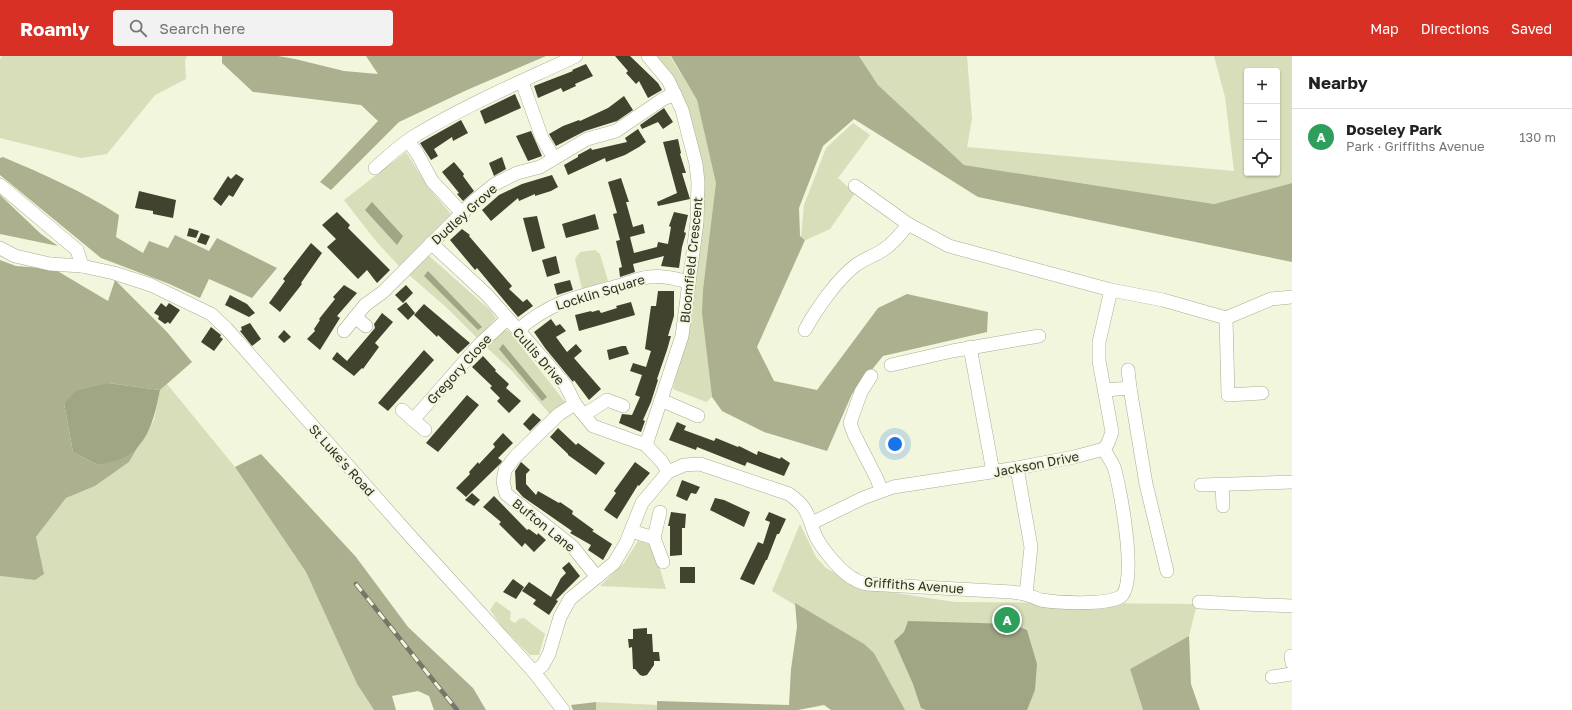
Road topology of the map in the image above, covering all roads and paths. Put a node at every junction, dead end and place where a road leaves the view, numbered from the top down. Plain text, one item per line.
1 (576, 56) edge
2 (648, 56) edge
3 (522, 82) junction
4 (675, 94) junction
5 (408, 141) junction
6 (554, 158) junction
7 (375, 168) dead end
8 (0, 185) edge
9 (855, 186) dead end
10 (463, 214) junction
11 (908, 224) junction
12 (431, 243) junction
13 (0, 248) edge
14 (82, 266) junction
15 (689, 282) junction
16 (1111, 290) junction
17 (1292, 297) edge
18 (355, 317) junction
19 (1226, 318) junction
20 (507, 319) junction
21 (366, 326) dead end
22 (518, 330) junction
23 (805, 330) dead end
24 (344, 331) dead end
25 (1039, 336) dead end
26 (970, 347) junction
27 (892, 365) dead end
28 (1128, 370) dead end
29 (871, 376) dead end
30 (1130, 388) junction
31 (1104, 390) junction
32 (1262, 393) dead end
33 (661, 400) junction
34 (575, 404) junction
35 (623, 406) dead end
36 (402, 410) dead end
37 (584, 415) junction
38 (698, 416) dead end
39 (413, 420) junction
40 (425, 430) dead end
41 (646, 445) junction
42 (1104, 449) junction
43 (1017, 468) junction
44 (668, 472) junction
45 (993, 472) junction
46 (1292, 482) edge
47 (1222, 484) junction
48 (1201, 485) dead end
49 (881, 490) junction
50 (1223, 506) dead end
51 (660, 512) dead end
52 (812, 523) junction
53 (631, 531) junction
54 (654, 538) junction
55 (663, 562) dead end
56 (1167, 571) dead end
57 (597, 576) junction
58 (1026, 594) junction
59 (1199, 602) dead end
60 (1292, 606) edge
61 (534, 672) junction
62 (1292, 674) edge
63 (1272, 677) dead end
64 (563, 710) edge

1 - 3 street
2 - 4 street, Bloomfield Crescent
3 - 5 street
3 - 6 street
4 - 6 street, Dudley Grove
4 - 15 street, Bloomfield Crescent
5 - 7 street
5 - 10 street
6 - 10 street, Dudley Grove
8 - 14 street
9 - 11 street
10 - 12 street, Dudley Grove
11 - 16 street
11 - 23 street
12 - 18 street, Dudley Grove
12 - 20 street, Cullis Drive
13 - 14 street, St Luke's Road
14 - 61 street, St Luke's Road
15 - 22 street, Locklin Square
15 - 33 street, Bloomfield Crescent
16 - 19 street
16 - 31 street
17 - 19 street
18 - 21 street
18 - 24 street, Dudley Grove
19 - 32 street
20 - 22 street, Cullis Drive
20 - 39 street, Gregory Close
22 - 34 street, Cullis Drive
25 - 26 street
26 - 27 street
26 - 45 street
28 - 30 street
29 - 49 street
30 - 31 street
30 - 56 street
31 - 42 street
33 - 38 street
33 - 41 street, Bloomfield Crescent
34 - 37 street, Cullis Drive
34 - 57 street, Bufton Lane
35 - 37 street
36 - 39 street
37 - 41 street, Cullis Drive
39 - 40 street
41 - 44 street, Cullis Drive
42 - 43 street, Jackson Drive
42 - 58 street, Griffiths Avenue
43 - 45 street, Jackson Drive
43 - 58 street
44 - 52 street, Griffiths Avenue
44 - 53 street
45 - 49 street, Jackson Drive
46 - 47 street
47 - 48 street
47 - 50 street
49 - 52 street, Jackson Drive
51 - 54 street
52 - 58 street, Griffiths Avenue
53 - 54 street
53 - 57 street
54 - 55 street
57 - 61 street
59 - 60 street
61 - 64 street, St Luke's Road
62 - 63 street

